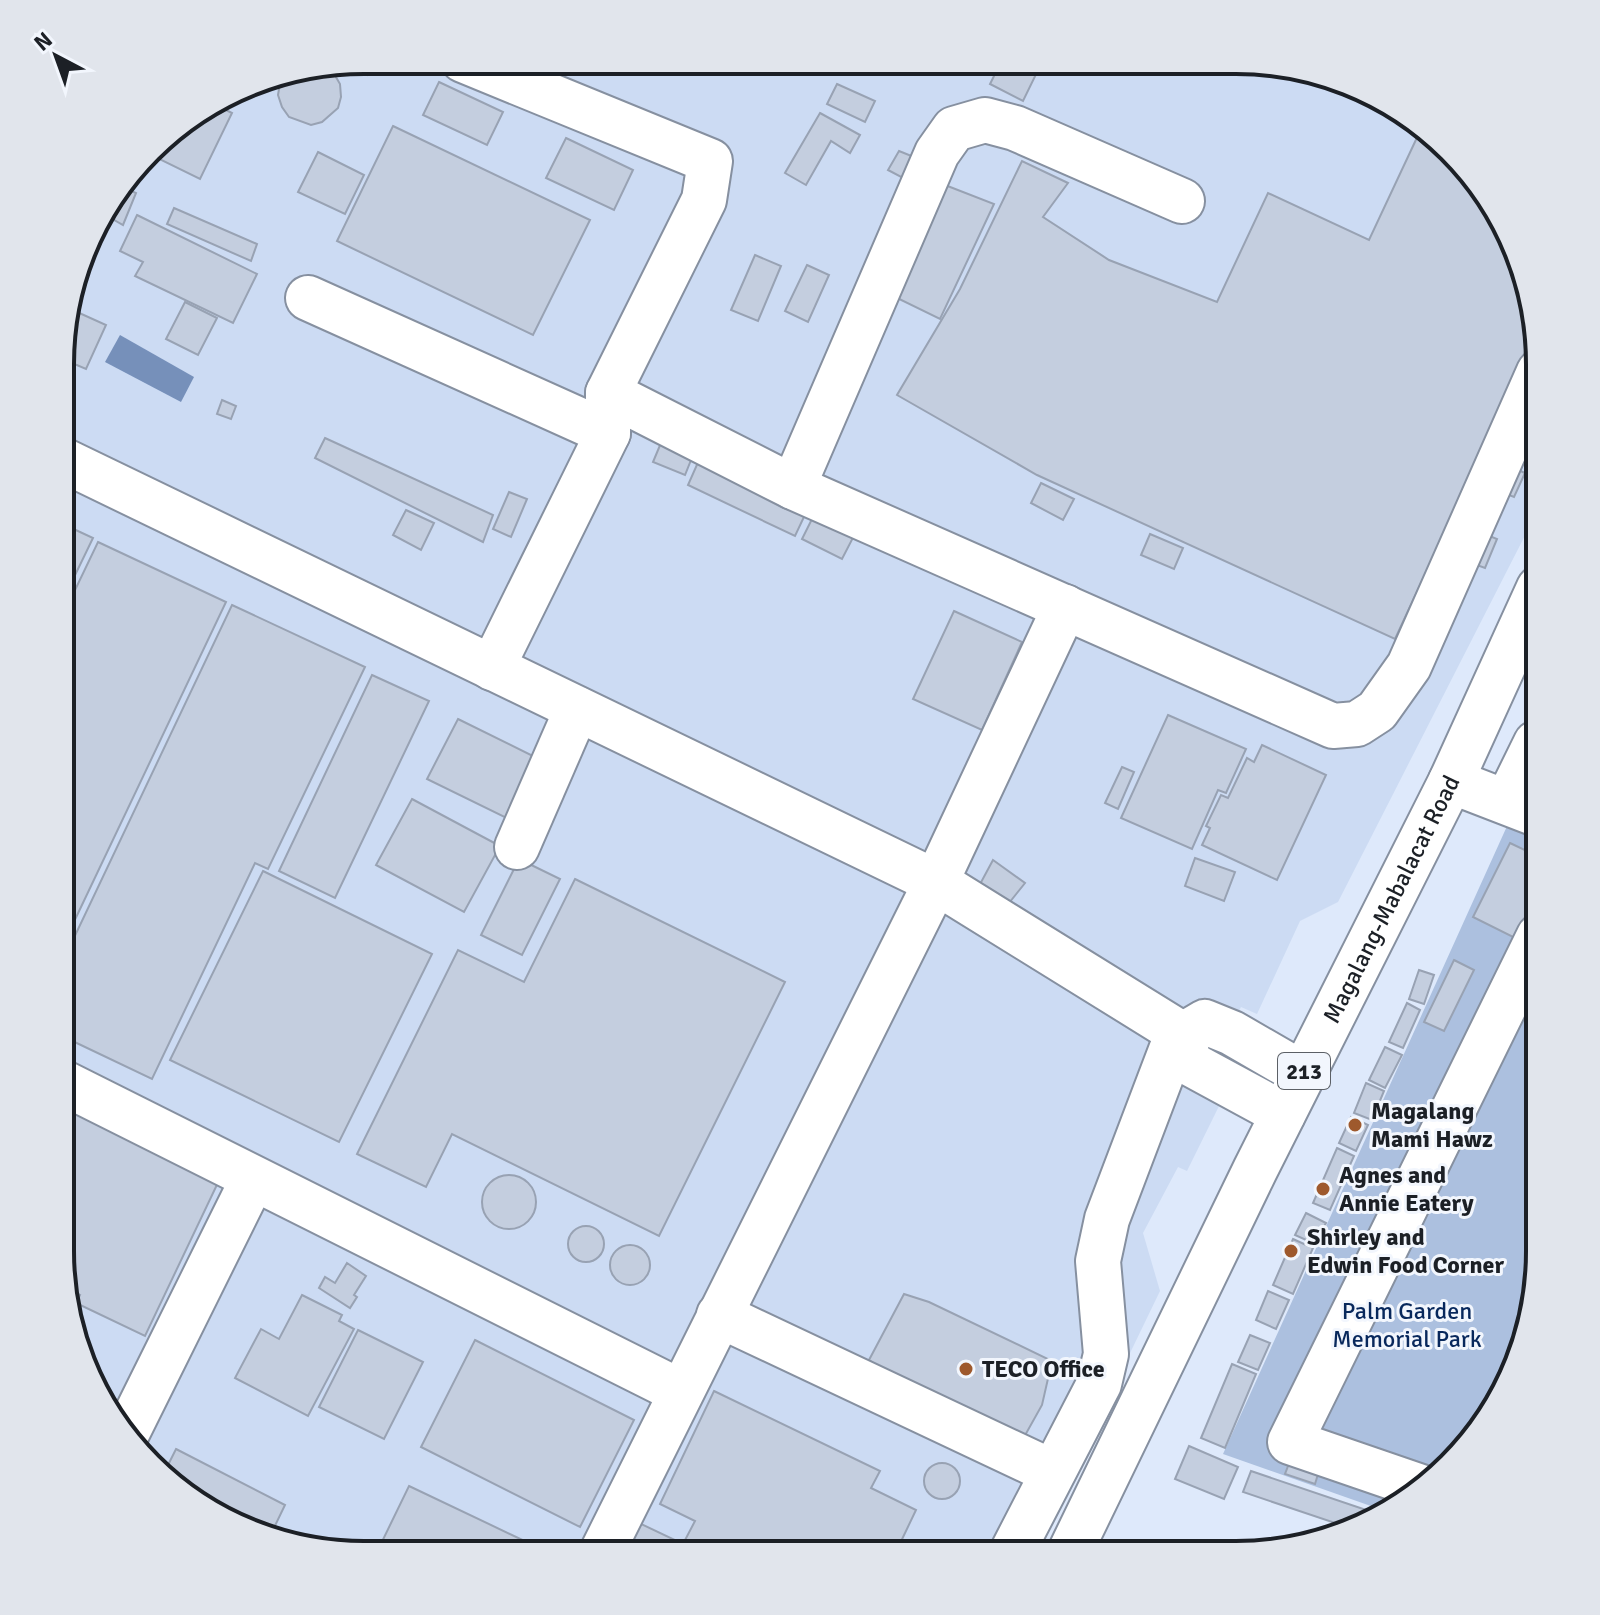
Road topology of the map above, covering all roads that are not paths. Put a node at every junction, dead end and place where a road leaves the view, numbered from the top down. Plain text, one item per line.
1 (497, 74) edge
2 (1182, 201) dead end
3 (308, 298) dead end
4 (1526, 401) edge
5 (608, 413) junction
6 (74, 465) edge
7 (793, 487) junction
8 (1065, 607) junction
9 (1526, 616) edge
10 (492, 668) junction
11 (577, 709) junction
12 (1480, 717) junction
13 (1526, 738) edge
14 (1451, 781) junction
15 (1523, 808) edge
16 (517, 847) dead end
17 (936, 882) junction
18 (1526, 962) edge
19 (1180, 1034) junction
20 (1262, 1049) junction
21 (1303, 1074) junction
22 (74, 1088) edge
23 (1240, 1090) junction
24 (1283, 1114) junction
25 (253, 1179) junction
26 (719, 1315) junction
27 (681, 1392) junction
28 (132, 1424) edge
29 (1052, 1472) junction
30 (1409, 1483) edge
31 (607, 1541) edge
32 (1018, 1541) edge
33 (1075, 1541) edge

1 - 5 main road
2 - 7 main road
3 - 5 main road
4 - 8 main road
5 - 7 main road
5 - 10 main road
6 - 10 main road
7 - 8 main road
8 - 17 main road
9 - 12 main road, Magalang-Mabalacat Road / 213
10 - 11 main road
11 - 16 main road
11 - 17 main road
12 - 13 main road
12 - 14 main road, Magalang-Mabalacat Road / 213
14 - 15 main road
14 - 21 main road, Magalang-Mabalacat Road / 213
17 - 19 main road
17 - 26 main road
18 - 30 main road
19 - 20 main road
19 - 23 main road
19 - 29 main road
20 - 21 main road
20 - 23 main road
21 - 24 main road, Magalang-Mabalacat Road / 213
22 - 25 main road
23 - 24 main road
24 - 33 main road, Magalang-Mabalacat Road / 213
25 - 27 main road
25 - 28 main road
26 - 27 main road
26 - 29 main road
27 - 31 main road
29 - 32 main road

